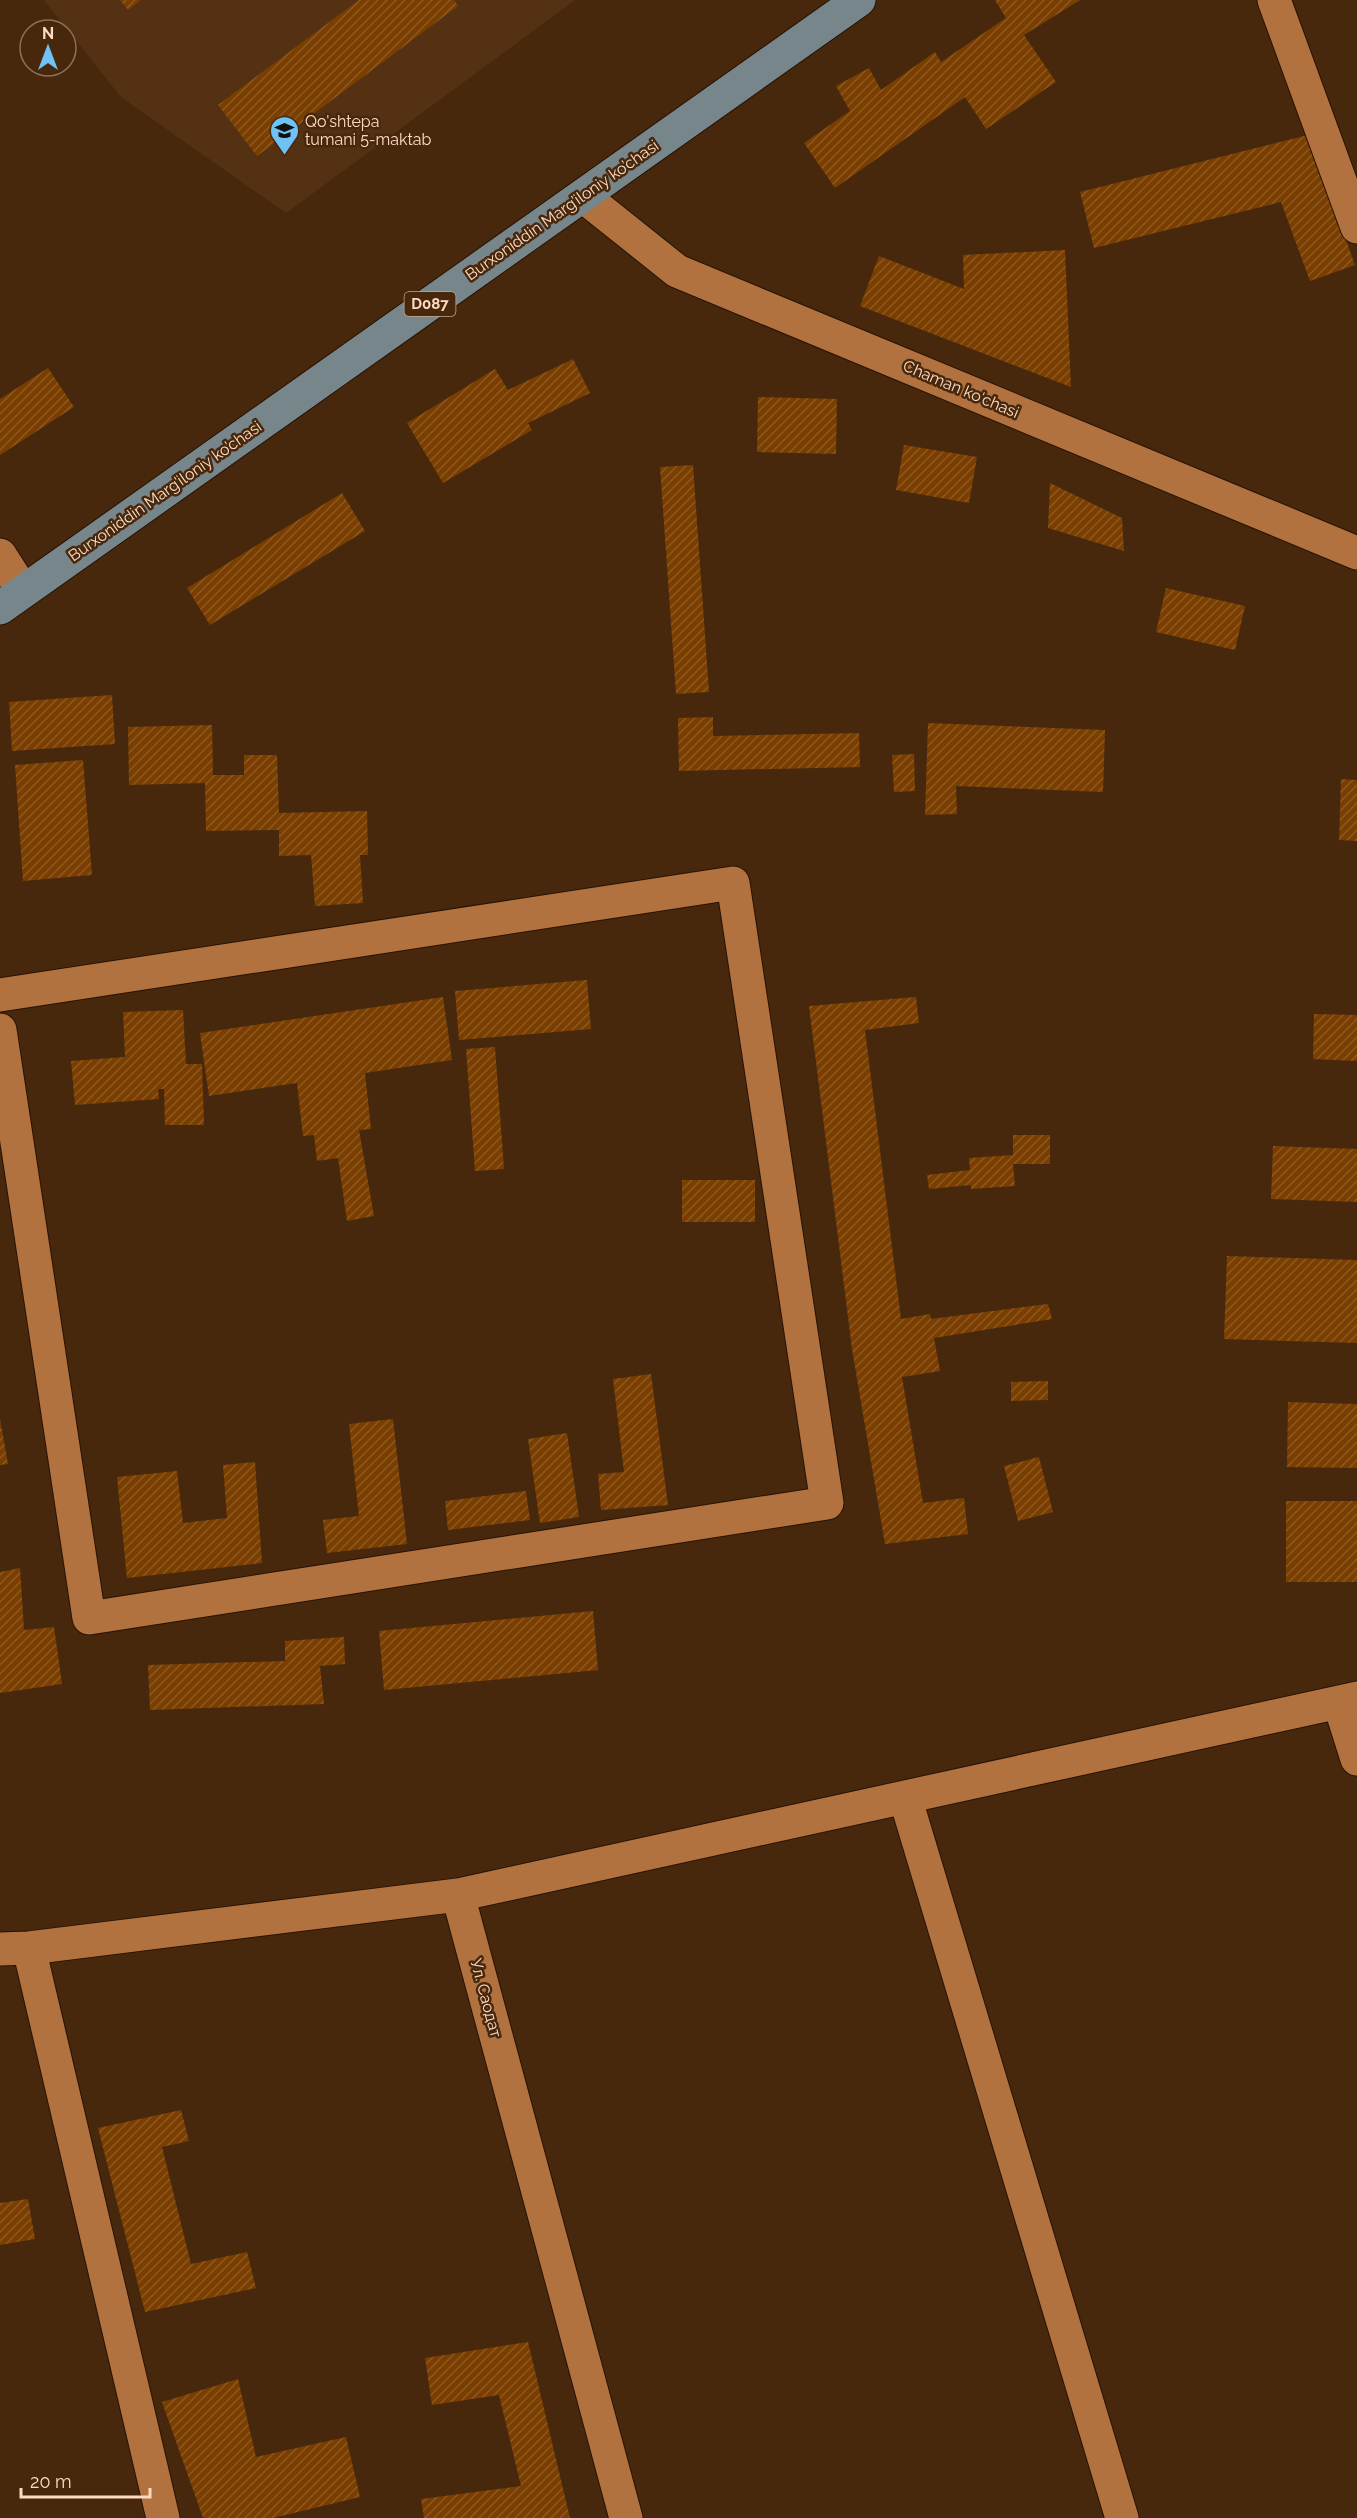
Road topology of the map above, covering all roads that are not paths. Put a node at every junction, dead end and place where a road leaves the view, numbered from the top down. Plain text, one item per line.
1 (859, 0) edge
2 (1274, 0) edge
3 (583, 195) junction
4 (1357, 227) edge
5 (1357, 553) edge
6 (0, 555) edge
7 (12, 600) edge
8 (0, 995) edge
9 (0, 1030) edge
10 (1348, 1700) edge
11 (1357, 1759) edge
12 (905, 1797) junction
13 (458, 1896) junction
14 (15, 1949) edge
15 (163, 2518) edge
16 (626, 2518) edge
17 (1122, 2518) edge

1 - 3 main road, Burxoniddin Marg’iloniy ko’chasi / D087
2 - 4 street
3 - 5 street, Chaman ko'chasi
3 - 7 main road, Burxoniddin Marg’iloniy ko’chasi / D087
6 - 7 street
8 - 9 street
10 - 11 street
10 - 12 street
12 - 13 street
12 - 17 street
13 - 14 street
13 - 16 street, Ул. Саодат
14 - 15 street

